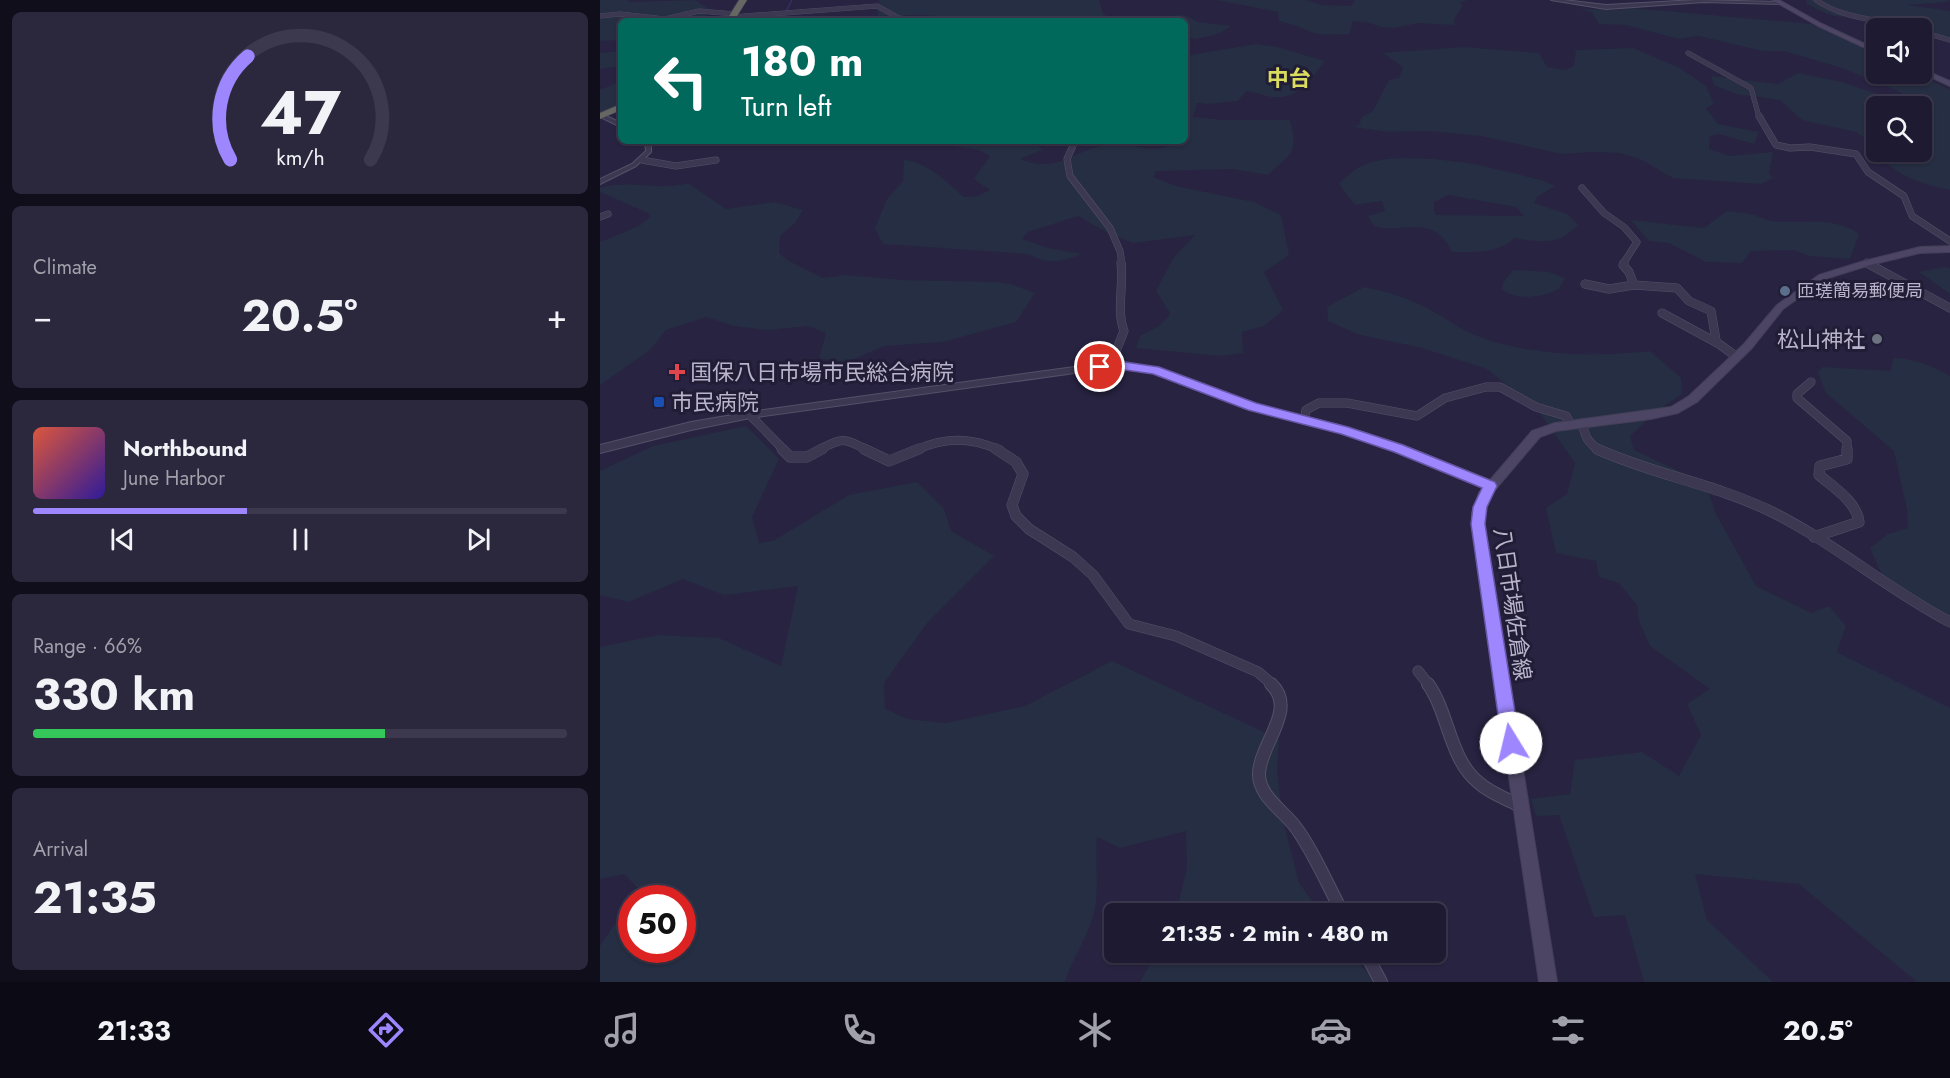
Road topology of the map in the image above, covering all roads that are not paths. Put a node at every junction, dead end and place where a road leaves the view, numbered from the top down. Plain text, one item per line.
1 (743, 0) edge
2 (883, 0) edge
3 (1553, 0) edge
4 (1816, 0) edge
5 (1778, 2) edge
6 (877, 6) junction
7 (600, 16) edge
8 (732, 17) edge
9 (656, 18) edge
10 (669, 18) edge
11 (899, 18) edge
12 (1871, 18) edge
13 (1932, 35) edge
14 (1950, 40) edge
15 (1866, 46) edge
16 (1688, 53) dead end
17 (1932, 75) edge
18 (1950, 84) edge
19 (618, 108) edge
20 (600, 116) edge
21 (618, 124) edge
22 (648, 144) edge
23 (1074, 144) edge
24 (642, 160) junction
25 (716, 160) dead end
26 (600, 182) edge
27 (1582, 188) dead end
28 (608, 214) dead end
29 (600, 217) edge
30 (1950, 241) edge
31 (1950, 249) edge
32 (1867, 263) junction
33 (1585, 284) dead end
34 (1634, 285) junction
35 (1950, 308) edge
36 (1662, 313) dead end
37 (1716, 340) junction
38 (1737, 357) junction
39 (1110, 366) junction
40 (1811, 382) dead end
41 (750, 415) junction
42 (1304, 420) junction
43 (1577, 424) junction
44 (600, 449) edge
45 (1490, 486) junction
46 (1814, 537) junction
47 (1950, 622) edge
48 (1418, 670) dead end
49 (1520, 806) junction
50 (1337, 903) edge
51 (1371, 963) edge
52 (1381, 982) edge
53 (1548, 982) edge

1 - 8 highway
2 - 6 street
3 - 5 street
4 - 12 street
5 - 15 main road
6 - 8 street
6 - 11 street
7 - 9 street
8 - 10 street
13 - 14 street
16 - 30 street
17 - 18 main road
19 - 20 highway
20 - 21 street
22 - 24 street
23 - 39 street
24 - 25 street
24 - 26 street
27 - 34 street
28 - 29 street
31 - 32 main road, 八日市場佐倉線
32 - 35 street
32 - 38 main road, 八日市場佐倉線
33 - 34 street
34 - 37 street
36 - 37 street
37 - 38 street
38 - 43 main road, 八日市場佐倉線
39 - 41 street
39 - 42 street
40 - 46 street
41 - 44 street
41 - 50 street
42 - 43 street
42 - 45 street
43 - 45 main road, 八日市場佐倉線
43 - 46 street
45 - 49 main road, 八日市場佐倉線
46 - 47 street
48 - 49 street
49 - 53 main road, 八日市場佐倉線
51 - 52 street

